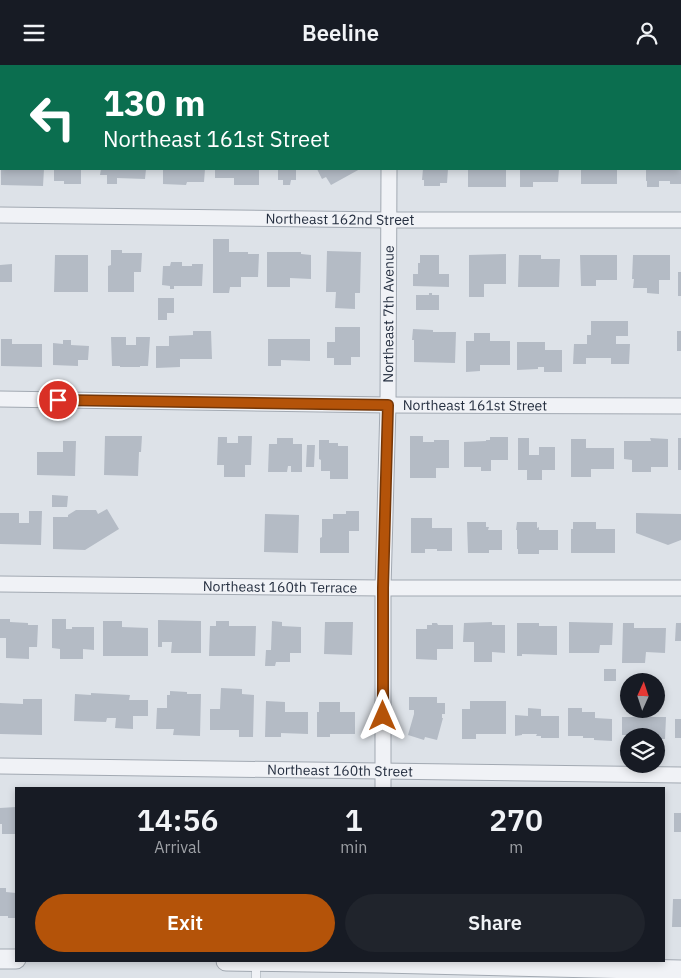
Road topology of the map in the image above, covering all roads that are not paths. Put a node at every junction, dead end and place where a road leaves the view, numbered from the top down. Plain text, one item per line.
1 (389, 170) edge
2 (0, 215) edge
3 (388, 220) junction
4 (681, 220) edge
5 (0, 399) edge
6 (388, 405) junction
7 (681, 406) edge
8 (0, 584) edge
9 (681, 587) edge
10 (383, 588) junction
11 (0, 766) edge
12 (383, 771) junction
13 (681, 775) edge
14 (383, 787) edge
15 (0, 959) edge
16 (15, 959) edge
17 (256, 962) edge
18 (381, 962) edge
19 (681, 970) edge
20 (256, 978) edge

1 - 3 street, Northeast 7th Avenue
2 - 3 street, Northeast 162nd Street
3 - 4 street, Northeast 162nd Street
3 - 6 street, Northeast 7th Avenue
5 - 6 street, Northeast 161st Street
6 - 7 street, Northeast 161st Street
6 - 10 street, Northeast 7th Avenue
8 - 10 street, Northeast 160th Terrace
9 - 10 street, Northeast 160th Terrace
10 - 12 street, Northeast 7th Avenue
11 - 12 street, Northeast 160th Street
12 - 13 street, Northeast 160th Street
12 - 14 street, Northeast 7th Avenue
15 - 16 street
17 - 18 street
17 - 20 lane
18 - 19 street

